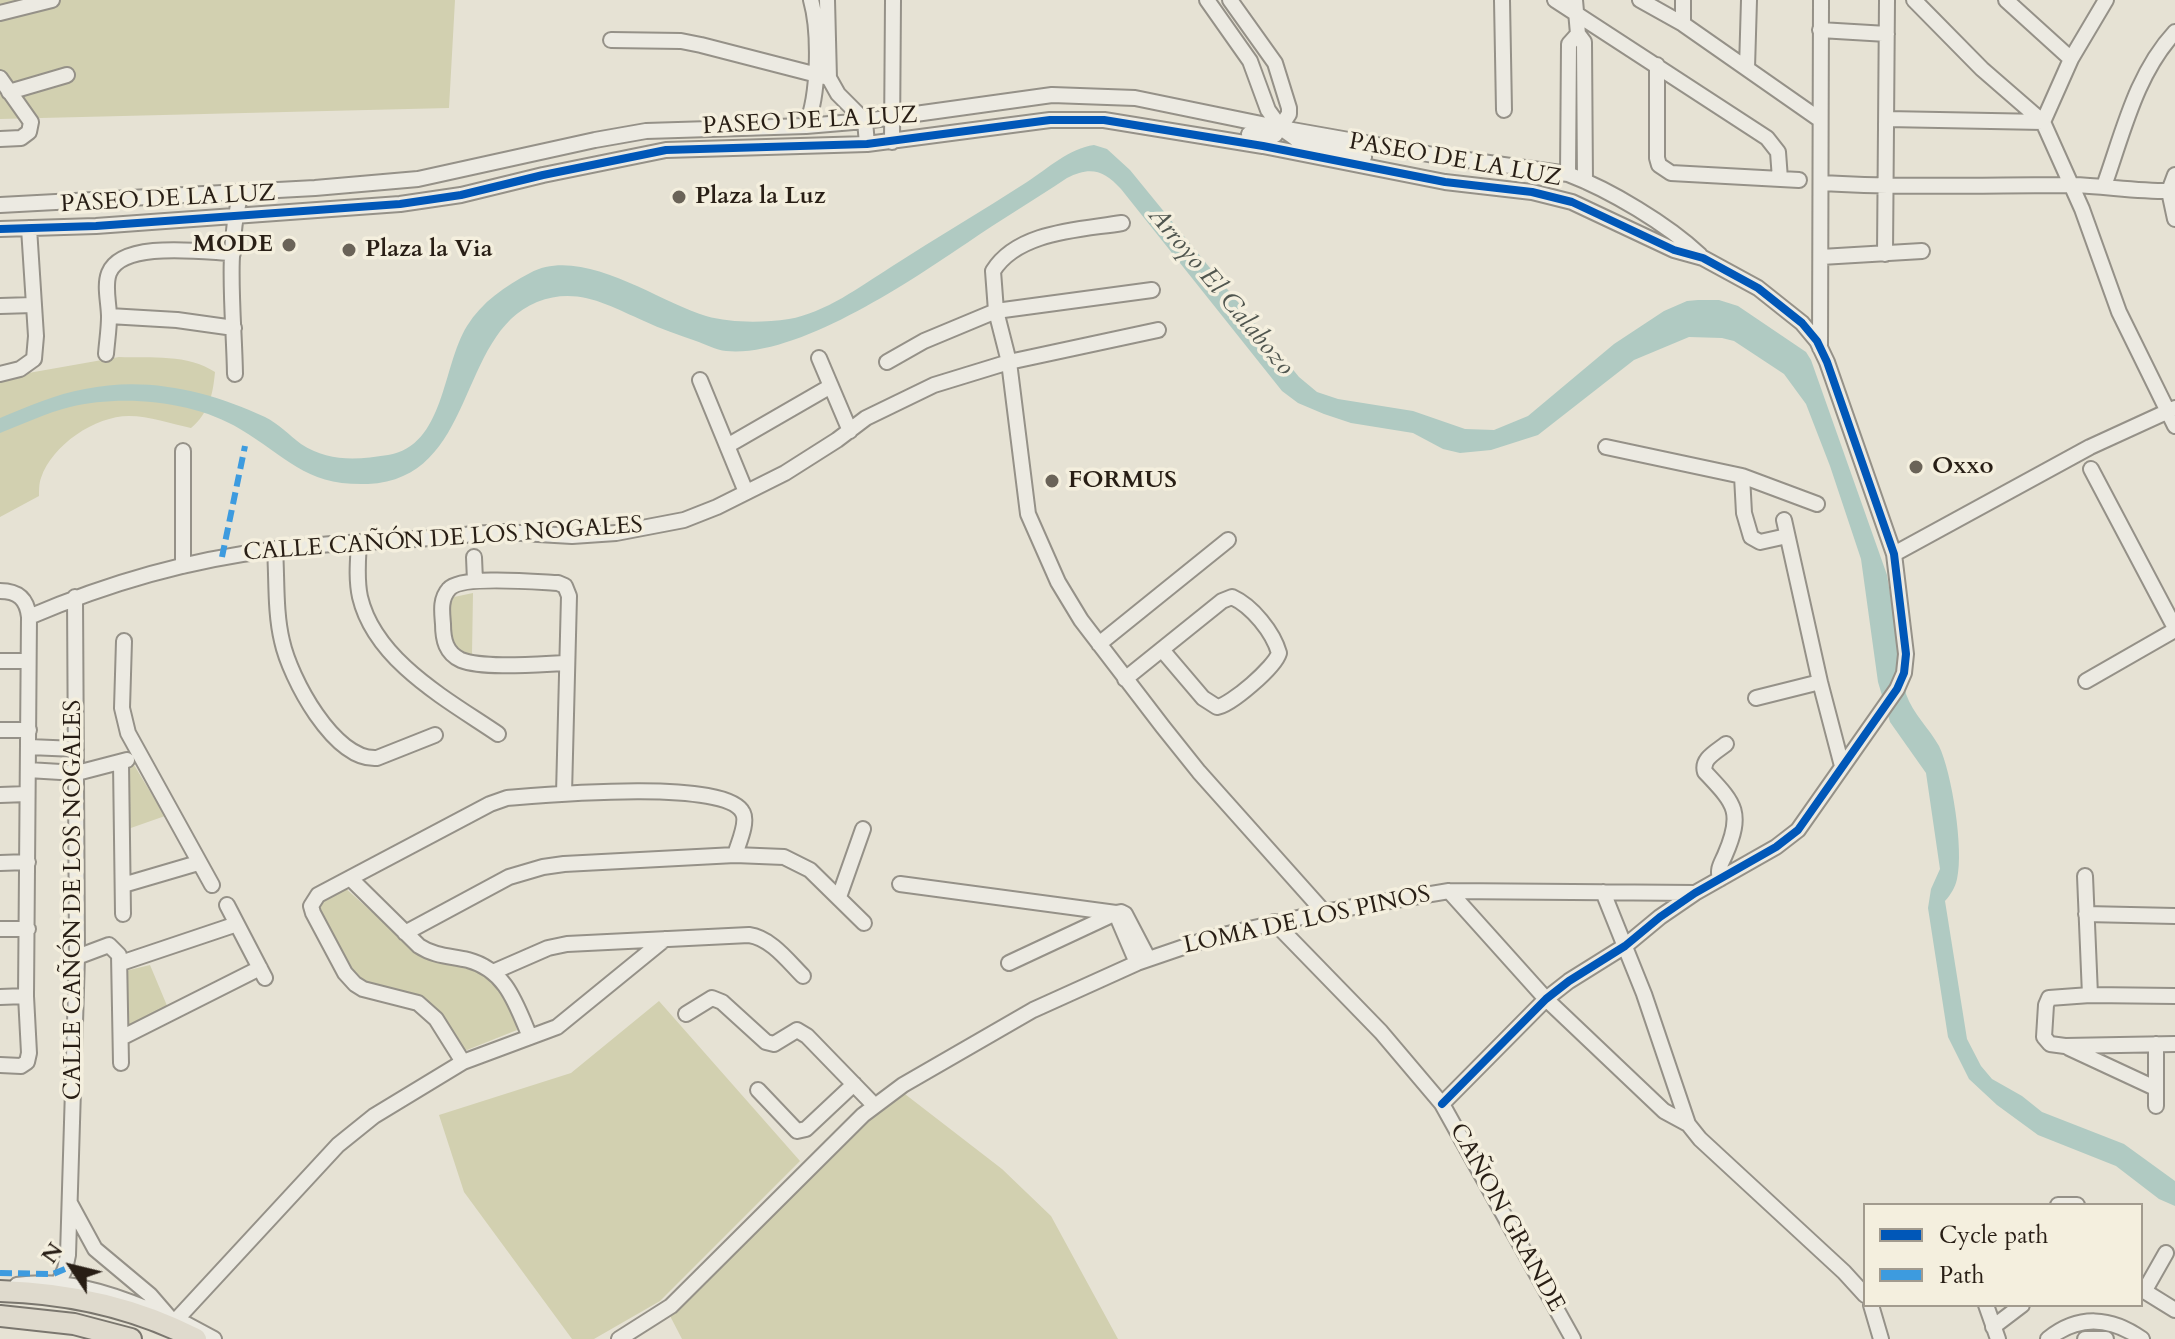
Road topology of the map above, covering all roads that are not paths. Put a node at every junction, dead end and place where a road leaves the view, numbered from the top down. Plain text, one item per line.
1 (52, 0) edge
2 (811, 0) edge
3 (827, 0) edge
4 (893, 0) edge
5 (1207, 0) edge
6 (1230, 0) edge
7 (1502, 0) edge
8 (1555, 0) edge
9 (1640, 0) edge
10 (1683, 0) edge
11 (1749, 0) edge
12 (1821, 0) edge
13 (1887, 0) edge
14 (1914, 0) edge
15 (2006, 0) edge
16 (2104, 1) edge
17 (1576, 7) edge
18 (0, 13) edge
19 (1683, 24) junction
20 (1820, 30) junction
21 (2175, 32) edge
22 (1578, 34) junction
23 (1887, 34) junction
24 (611, 40) dead end
25 (1268, 53) junction
26 (2071, 59) junction
27 (1250, 61) junction
28 (1657, 65) junction
29 (1747, 68) junction
30 (67, 75) dead end
31 (822, 77) junction
32 (0, 78) edge
33 (9, 92) junction
34 (1263, 98) junction
35 (1287, 98) junction
36 (1020, 99) junction
37 (1504, 110) dead end
38 (893, 117) junction
39 (1819, 119) junction
40 (1887, 119) junction
41 (865, 121) junction
42 (2043, 122) junction
43 (1022, 125) junction
44 (806, 126) junction
45 (752, 128) junction
46 (1281, 128) junction
47 (1183, 132) junction
48 (0, 139) edge
49 (892, 142) junction
50 (867, 144) junction
51 (1569, 146) junction
52 (752, 147) junction
53 (1585, 149) junction
54 (1568, 174) junction
55 (1409, 175) junction
56 (2175, 175) edge
57 (1780, 179) junction
58 (1799, 180) dead end
59 (1585, 181) junction
60 (1821, 183) junction
61 (2070, 185) junction
62 (2104, 186) junction
63 (1886, 187) junction
64 (315, 188) junction
65 (2172, 191) edge
66 (241, 193) junction
67 (0, 205) edge
68 (315, 212) junction
69 (235, 214) junction
70 (2175, 219) edge
71 (1122, 223) dead end
72 (29, 228) junction
73 (0, 229) edge
74 (1922, 251) dead end
75 (233, 253) junction
76 (1885, 254) junction
77 (1821, 257) junction
78 (1703, 258) junction
79 (1152, 290) dead end
80 (33, 305) junction
81 (0, 306) edge
82 (996, 311) junction
83 (109, 316) junction
84 (234, 328) junction
85 (1158, 330) dead end
86 (1820, 349) junction
87 (106, 354) dead end
88 (819, 358) dead end
89 (887, 362) dead end
90 (1009, 362) junction
91 (0, 374) edge
92 (235, 374) dead end
93 (700, 380) dead end
94 (831, 386) junction
95 (2171, 409) edge
96 (2175, 426) edge
97 (850, 431) junction
98 (727, 446) junction
99 (1606, 447) dead end
100 (183, 451) dead end
101 (2091, 469) dead end
102 (1742, 476) junction
103 (746, 492) junction
104 (1817, 504) dead end
105 (1784, 520) dead end
106 (1787, 536) junction
107 (1228, 540) dead end
108 (359, 542) junction
109 (275, 549) junction
110 (1894, 554) junction
111 (474, 557) dead end
112 (183, 566) junction
113 (475, 581) junction
114 (0, 591) edge
115 (75, 597) junction
116 (29, 617) junction
117 (2175, 629) edge
118 (124, 641) dead end
119 (1099, 644) junction
120 (1163, 651) junction
121 (0, 661) edge
122 (28, 661) junction
123 (566, 663) junction
124 (1125, 679) junction
125 (2086, 681) dead end
126 (1820, 682) junction
127 (1756, 698) dead end
128 (0, 730) edge
129 (29, 730) junction
130 (498, 734) dead end
131 (435, 735) dead end
132 (1726, 744) dead end
133 (29, 747) junction
134 (76, 749) junction
135 (138, 754) junction
136 (121, 763) junction
137 (1842, 766) junction
138 (28, 770) junction
139 (77, 773) junction
140 (27, 794) junction
141 (564, 794) junction
142 (0, 795) edge
143 (863, 829) dead end
144 (735, 855) junction
145 (28, 862) junction
146 (0, 863) edge
147 (198, 863) junction
148 (2085, 876) dead end
149 (350, 878) junction
150 (1720, 879) junction
151 (900, 884) dead end
152 (123, 885) junction
153 (212, 885) dead end
154 (1449, 891) junction
155 (1603, 892) junction
156 (1695, 893) junction
157 (839, 897) junction
158 (227, 905) dead end
159 (1324, 912) junction
160 (1116, 913) junction
161 (123, 914) dead end
162 (2086, 914) junction
163 (2175, 916) edge
164 (1274, 922) junction
165 (864, 923) dead end
166 (237, 924) junction
167 (0, 929) edge
168 (28, 929) junction
169 (405, 933) junction
170 (665, 939) junction
171 (1625, 946) junction
172 (77, 957) junction
173 (1143, 961) junction
174 (121, 963) junction
175 (1009, 963) dead end
176 (493, 972) junction
177 (803, 976) dead end
178 (2090, 995) junction
179 (26, 996) junction
180 (2175, 996) edge
181 (0, 997) edge
182 (1546, 999) junction
183 (686, 1014) dead end
184 (530, 1037) junction
185 (121, 1038) junction
186 (2156, 1044) junction
187 (2175, 1044) edge
188 (2065, 1046) junction
189 (463, 1062) junction
190 (121, 1063) dead end
191 (0, 1065) edge
192 (854, 1084) junction
193 (2155, 1088) junction
194 (758, 1090) dead end
195 (1442, 1104) junction
196 (875, 1106) junction
197 (2156, 1106) dead end
198 (1688, 1124) junction
199 (70, 1203) junction
200 (2150, 1248) dead end
201 (2170, 1254) edge
202 (130, 1279) junction
203 (58, 1284) junction
204 (0, 1290) edge
205 (2143, 1290) edge
206 (1863, 1293) edge
207 (120, 1298) junction
208 (1872, 1307) edge
209 (1987, 1307) edge
210 (2020, 1307) edge
211 (2175, 1310) edge
212 (0, 1316) edge
213 (173, 1318) junction
214 (1995, 1333) edge
215 (131, 1339) edge
216 (196, 1339) edge
217 (214, 1339) edge
218 (619, 1339) edge
219 (1573, 1339) edge
220 (1881, 1339) edge
221 (2048, 1339) edge
222 (2085, 1339) edge
223 (2106, 1339) edge
224 (2142, 1339) edge

1 - 18 street
2 - 31 street
3 - 31 street
4 - 38 street
5 - 27 street
6 - 25 street
7 - 37 street
8 - 17 street
9 - 19 street
10 - 19 street
11 - 29 street
12 - 20 street
13 - 23 street
14 - 42 street
15 - 26 street
16 - 26 street
17 - 22 street
17 - 28 street
19 - 29 street
20 - 23 street
20 - 39 street
21 - 62 street
22 - 51 street
22 - 53 street
23 - 40 street
24 - 31 street
25 - 27 street
25 - 35 street
26 - 42 street
27 - 34 street
28 - 57 street
28 - 57 street
29 - 39 street
30 - 33 street
31 - 41 street
31 - 44 street
32 - 33 street
33 - 48 street
34 - 35 street
34 - 46 street
35 - 46 street
36 - 38 street, PASEO DE LA LUZ
36 - 43 street
36 - 46 street, PASEO DE LA LUZ
38 - 41 street, PASEO DE LA LUZ
38 - 49 street
39 - 60 street
40 - 42 street
40 - 63 street
41 - 44 street, PASEO DE LA LUZ
41 - 50 street
42 - 61 street
43 - 47 street, PASEO DE LA LUZ
43 - 49 street, PASEO DE LA LUZ
44 - 45 street, PASEO DE LA LUZ
45 - 52 street
45 - 64 street, PASEO DE LA LUZ
46 - 47 street
46 - 54 street, PASEO DE LA LUZ
46 - 55 street
47 - 55 street, PASEO DE LA LUZ
49 - 50 street, PASEO DE LA LUZ
50 - 52 street, PASEO DE LA LUZ
51 - 53 street
51 - 54 street
52 - 68 street, PASEO DE LA LUZ
53 - 59 street
54 - 59 street, PASEO DE LA LUZ
55 - 78 street, PASEO DE LA LUZ
56 - 65 street
57 - 58 street
59 - 78 street, PASEO DE LA LUZ
60 - 63 street
60 - 77 street
61 - 62 street
61 - 63 street
61 - 95 street
62 - 65 street
63 - 76 street
64 - 66 street, PASEO DE LA LUZ
64 - 68 street
65 - 70 street
66 - 67 street, PASEO DE LA LUZ
66 - 69 street
68 - 69 street, PASEO DE LA LUZ
69 - 72 street, PASEO DE LA LUZ
69 - 75 street
71 - 82 street
72 - 73 street, PASEO DE LA LUZ
72 - 80 street
74 - 76 street
75 - 83 street
75 - 84 street
76 - 77 street
77 - 86 street
78 - 86 street
79 - 82 street
80 - 81 street
80 - 91 street
82 - 89 street
82 - 90 street
83 - 84 street
83 - 87 street
84 - 92 street
85 - 90 street, CALLE CAÑÓN DE LOS NOGALES
86 - 110 street
88 - 94 street
90 - 97 street, CALLE CAÑÓN DE LOS NOGALES
90 - 119 street
93 - 98 street
94 - 97 street
94 - 98 street
95 - 96 street
95 - 110 street
97 - 103 street, CALLE CAÑÓN DE LOS NOGALES
98 - 103 street
99 - 102 street
100 - 112 street
101 - 117 street
102 - 104 street
102 - 106 street
103 - 108 street, CALLE CAÑÓN DE LOS NOGALES
105 - 106 street
106 - 126 street
107 - 119 street
108 - 109 street, CALLE CAÑÓN DE LOS NOGALES
108 - 130 street
109 - 112 street, CALLE CAÑÓN DE LOS NOGALES
109 - 131 street
110 - 137 street
111 - 113 street
112 - 115 street, CALLE CAÑÓN DE LOS NOGALES
113 - 123 street
113 - 123 street
114 - 116 street
115 - 116 street, CALLE CAÑÓN DE LOS NOGALES
115 - 134 street, CALLE CAÑÓN DE LOS NOGALES
116 - 122 street
117 - 125 street
118 - 135 street
119 - 124 street
120 - 120 street
120 - 124 street
121 - 122 street
122 - 129 street
123 - 141 street
124 - 159 street
126 - 127 street
126 - 137 street
128 - 129 street
129 - 133 street
132 - 150 street
133 - 134 street
133 - 138 street
134 - 139 street, CALLE CAÑÓN DE LOS NOGALES
135 - 136 street
135 - 147 street
136 - 139 street
136 - 152 street
137 - 150 street
138 - 139 street
138 - 140 street
139 - 172 street, CALLE CAÑÓN DE LOS NOGALES
140 - 142 street
140 - 145 street
141 - 144 street
141 - 149 street
143 - 157 street
144 - 157 street
144 - 169 street
145 - 146 street
145 - 168 street
147 - 152 street
147 - 153 street
148 - 162 street
149 - 169 street
149 - 189 street
150 - 156 street
151 - 160 street
152 - 161 street
154 - 155 street, LOMA DE LOS PINOS
154 - 159 street, LOMA DE LOS PINOS
154 - 182 street
155 - 156 street, LOMA DE LOS PINOS
155 - 171 street
156 - 171 street
157 - 165 street
158 - 166 street
159 - 164 street, LOMA DE LOS PINOS
160 - 173 street
160 - 175 street
162 - 163 street
162 - 178 street
164 - 173 street, LOMA DE LOS PINOS
164 - 195 street, CAÑON GRANDE
166 - 174 street
166 - 185 street
167 - 168 street
168 - 179 street
169 - 176 street
170 - 176 street
170 - 177 street
170 - 184 street
171 - 182 street
171 - 198 street
172 - 174 street
172 - 199 street, CALLE CAÑÓN DE LOS NOGALES
173 - 196 street, LOMA DE LOS PINOS
174 - 185 street
176 - 184 street
178 - 180 street
178 - 188 street
179 - 181 street
179 - 191 street
182 - 195 street
182 - 198 street
183 - 192 street
184 - 189 street
185 - 190 street
186 - 187 street
186 - 188 street
186 - 193 street
188 - 193 street
189 - 213 street
192 - 194 street
192 - 196 street
193 - 197 street
195 - 219 street, CAÑON GRANDE
196 - 218 street, LOMA DE LOS PINOS
198 - 206 street
199 - 202 street
199 - 203 street, CALLE CAÑÓN DE LOS NOGALES
200 - 201 street
201 - 205 street
202 - 207 street
202 - 213 street
203 - 204 street
203 - 207 street
204 - 216 highway
205 - 211 street
207 - 213 street
208 - 220 street
209 - 214 street
210 - 214 street
212 - 215 highway
213 - 217 street
221 - 224 street
222 - 223 street

